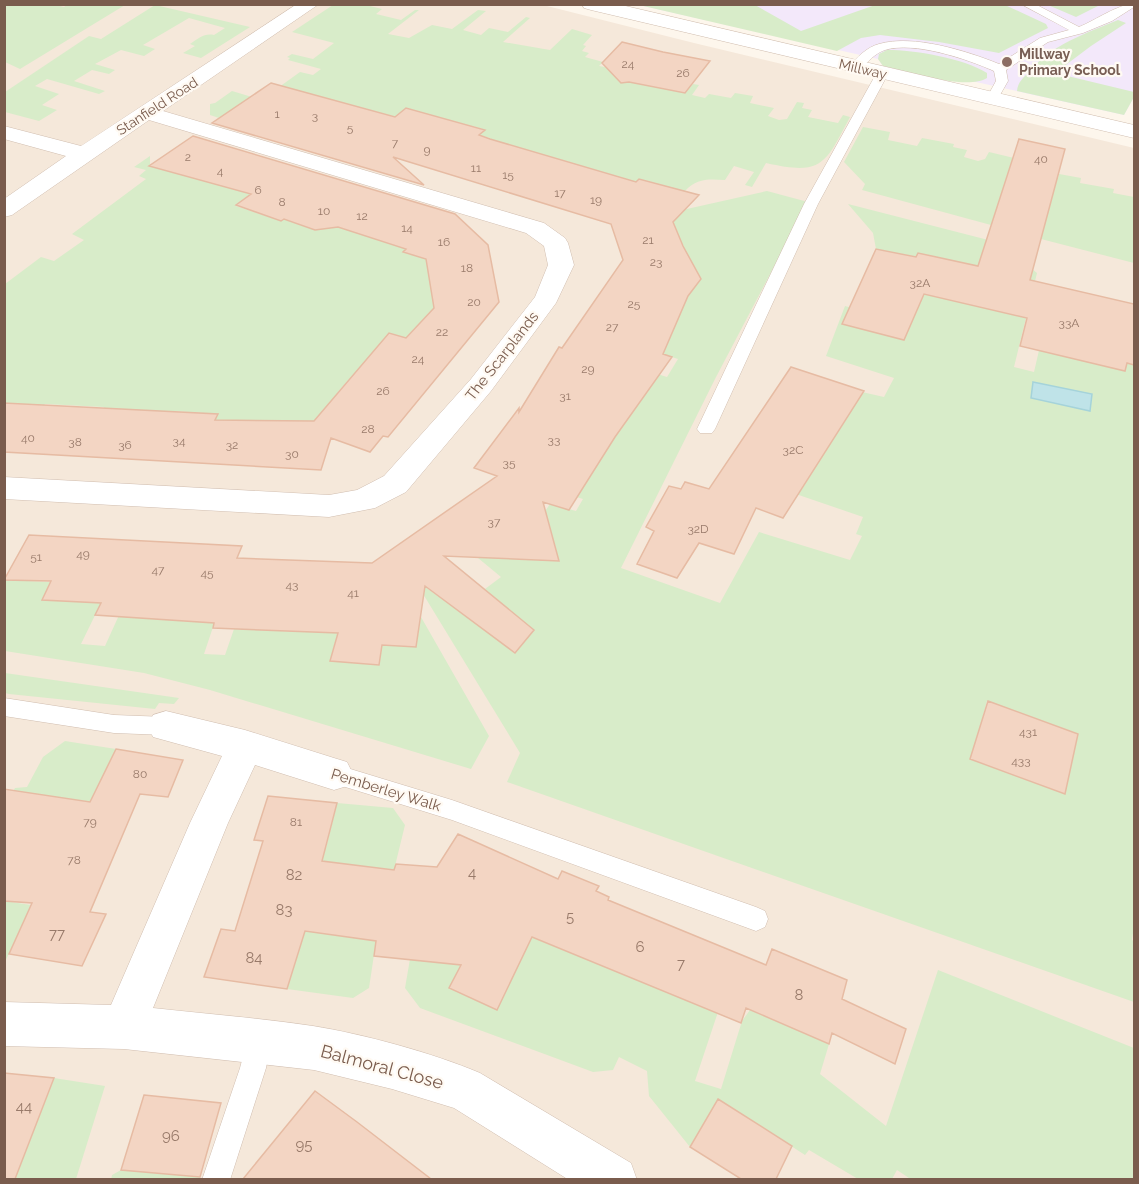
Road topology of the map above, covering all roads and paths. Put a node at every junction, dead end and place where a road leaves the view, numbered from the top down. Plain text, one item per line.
1 (310, 4) edge
2 (591, 4) edge
3 (1026, 4) edge
4 (1131, 4) edge
5 (1078, 31) junction
6 (855, 67) junction
7 (1000, 69) junction
8 (882, 74) junction
9 (992, 99) junction
10 (147, 112) junction
11 (4, 132) edge
12 (1134, 132) edge
13 (84, 154) junction
14 (4, 210) edge
15 (706, 429) dead end
16 (4, 488) edge
17 (4, 707) edge
18 (166, 726) joint
19 (245, 746) junction
20 (334, 774) joint
21 (756, 919) dead end
22 (4, 1024) edge
23 (124, 1027) junction
24 (258, 1042) junction
25 (216, 1179) edge
26 (614, 1179) edge

1 - 10 street, Stanfield Road
2 - 6 street, Millway
3 - 5 lane
4 - 5 lane
5 - 7 lane
6 - 7 lane
6 - 8 street, Millway
7 - 9 lane
8 - 9 street, Millway
8 - 15 lane
9 - 12 street, Millway
10 - 13 street, Stanfield Road
10 - 16 street, The Scarplands
11 - 13 street
13 - 14 street, Stanfield Road
17 - 18 lane, Pemberley Walk
18 - 19 street, Pemberley Walk
19 - 20 street, Pemberley Walk
19 - 23 street
20 - 21 lane, Pemberley Walk
22 - 23 street, Balmoral Close
23 - 24 street, Balmoral Close
24 - 25 lane
24 - 26 street, Balmoral Close

